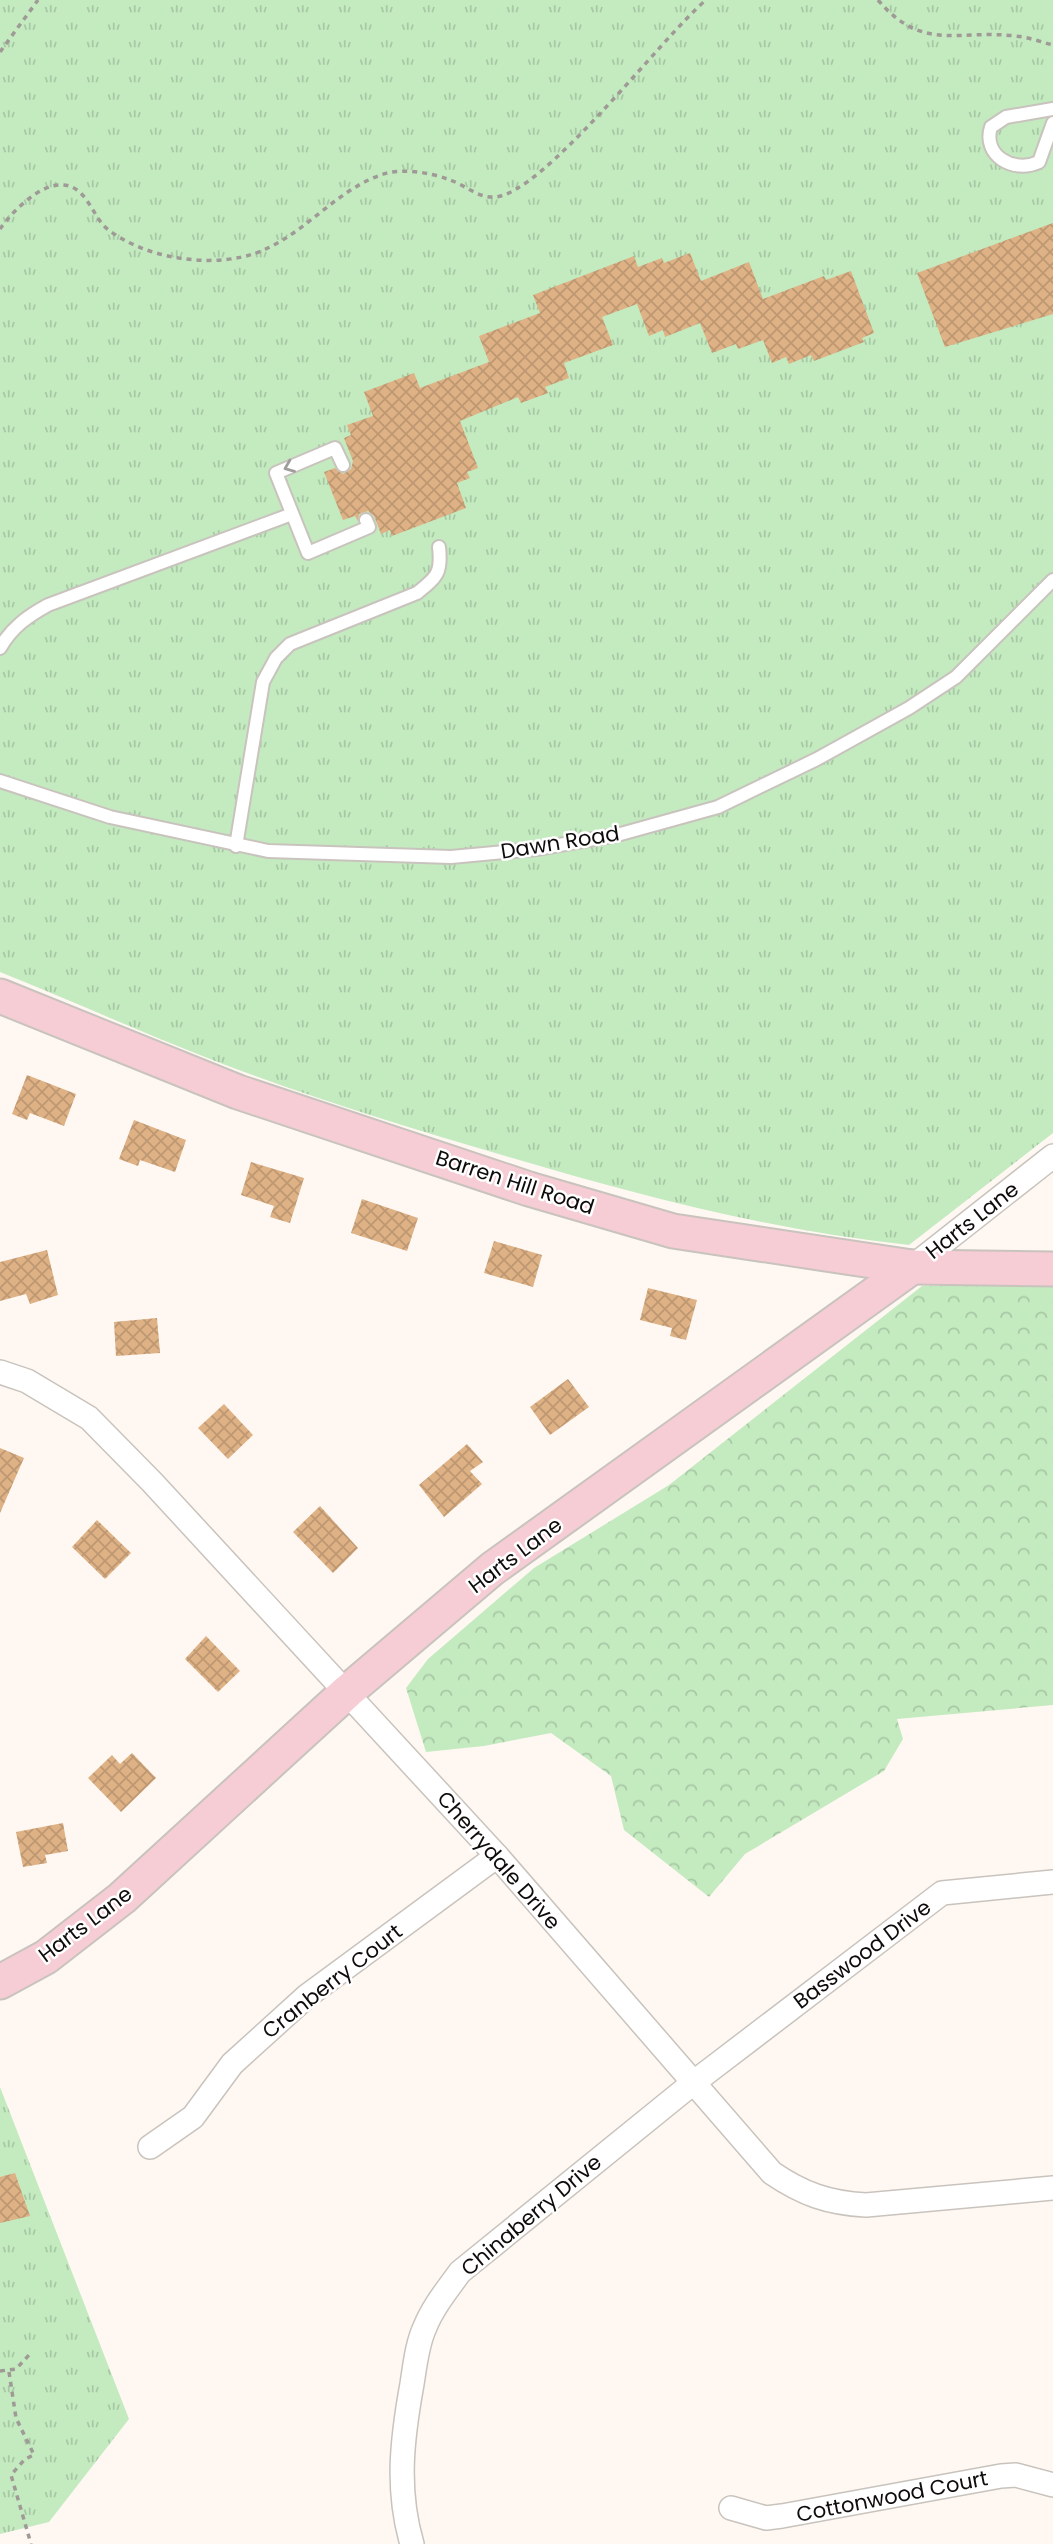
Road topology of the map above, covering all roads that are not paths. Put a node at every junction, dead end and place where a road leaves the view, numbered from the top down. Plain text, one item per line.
1 (1053, 109) edge
2 (1053, 123) edge
3 (343, 465) dead end
4 (292, 514) junction
5 (366, 520) dead end
6 (439, 547) dead end
7 (1053, 580) edge
8 (0, 648) edge
9 (0, 781) edge
10 (236, 846) junction
11 (0, 996) edge
12 (1053, 1156) edge
13 (912, 1267) junction
14 (1053, 1269) edge
15 (0, 1372) edge
16 (348, 1691) junction
17 (496, 1856) junction
18 (1053, 1882) edge
19 (0, 1982) edge
20 (693, 2083) junction
21 (150, 2147) dead end
22 (1053, 2188) edge
23 (1053, 2485) edge
24 (731, 2508) dead end
25 (412, 2544) edge

1 - 2 lane
3 -> 4 lane
4 - 5 lane
4 - 8 lane
6 - 10 lane
7 - 10 lane, Dawn Road
9 - 10 lane, Dawn Road
11 - 13 street, Barren Hill Road
12 - 13 street, Harts Lane
13 - 14 street, Barren Hill Road
13 - 16 street, Harts Lane
15 - 16 street, Cherrydale Drive
16 - 17 street, Cherrydale Drive
16 - 19 street, Harts Lane
17 - 20 street, Cherrydale Drive
17 - 21 street, Cranberry Court
18 - 20 street, Basswood Drive
20 - 22 street, Cherrydale Drive
20 - 25 street, Chinaberry Drive
23 - 24 street, Cottonwood Court

